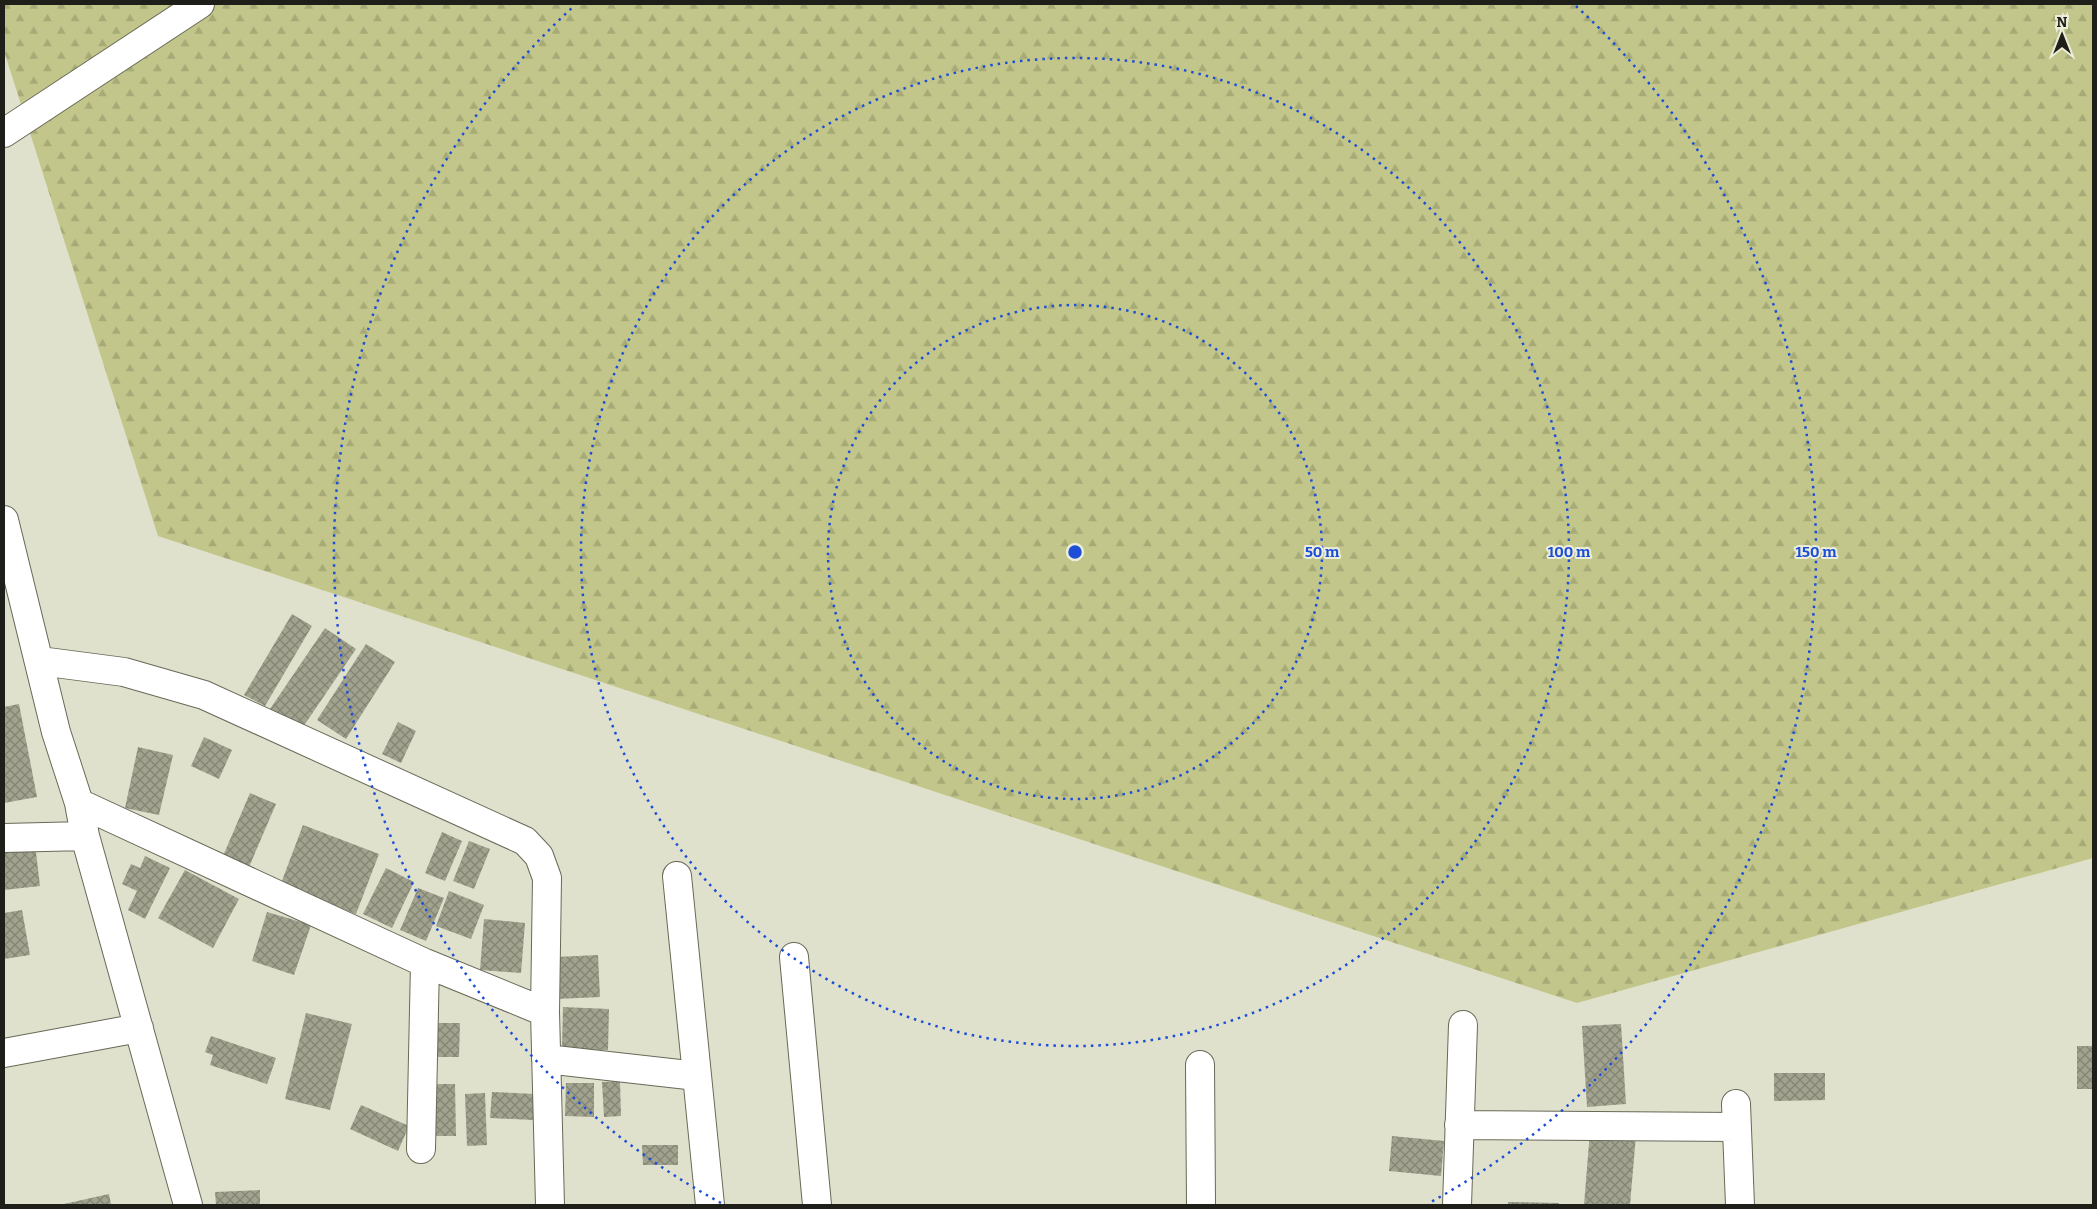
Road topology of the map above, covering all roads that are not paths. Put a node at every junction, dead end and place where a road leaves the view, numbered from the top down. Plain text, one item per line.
1 (200, 4) edge
2 (5, 131) edge
3 (4, 520) edge
4 (40, 661) junction
5 (79, 803) junction
6 (85, 836) junction
7 (4, 838) edge
8 (678, 876) dead end
9 (794, 957) dead end
10 (425, 963) junction
11 (545, 1012) junction
12 (1463, 1025) dead end
13 (139, 1028) junction
14 (4, 1053) edge
15 (546, 1059) junction
16 (1200, 1065) dead end
17 (697, 1076) junction
18 (1459, 1125) junction
19 (421, 1149) dead end
20 (188, 1205) edge
21 (550, 1205) edge
22 (710, 1205) edge
23 (817, 1205) edge
24 (1201, 1205) edge
25 (1456, 1205) edge
26 (1740, 1205) edge

1 - 2 street
3 - 4 street
4 - 5 street
4 - 11 street
5 - 6 street
5 - 10 street
6 - 7 street
6 - 13 street
8 - 17 street
9 - 23 street
10 - 11 street
10 - 19 street
11 - 15 street
12 - 18 street
13 - 14 street
13 - 20 street
15 - 17 street
15 - 21 street
16 - 24 street
17 - 22 street
18 - 25 street
18 - 26 street

